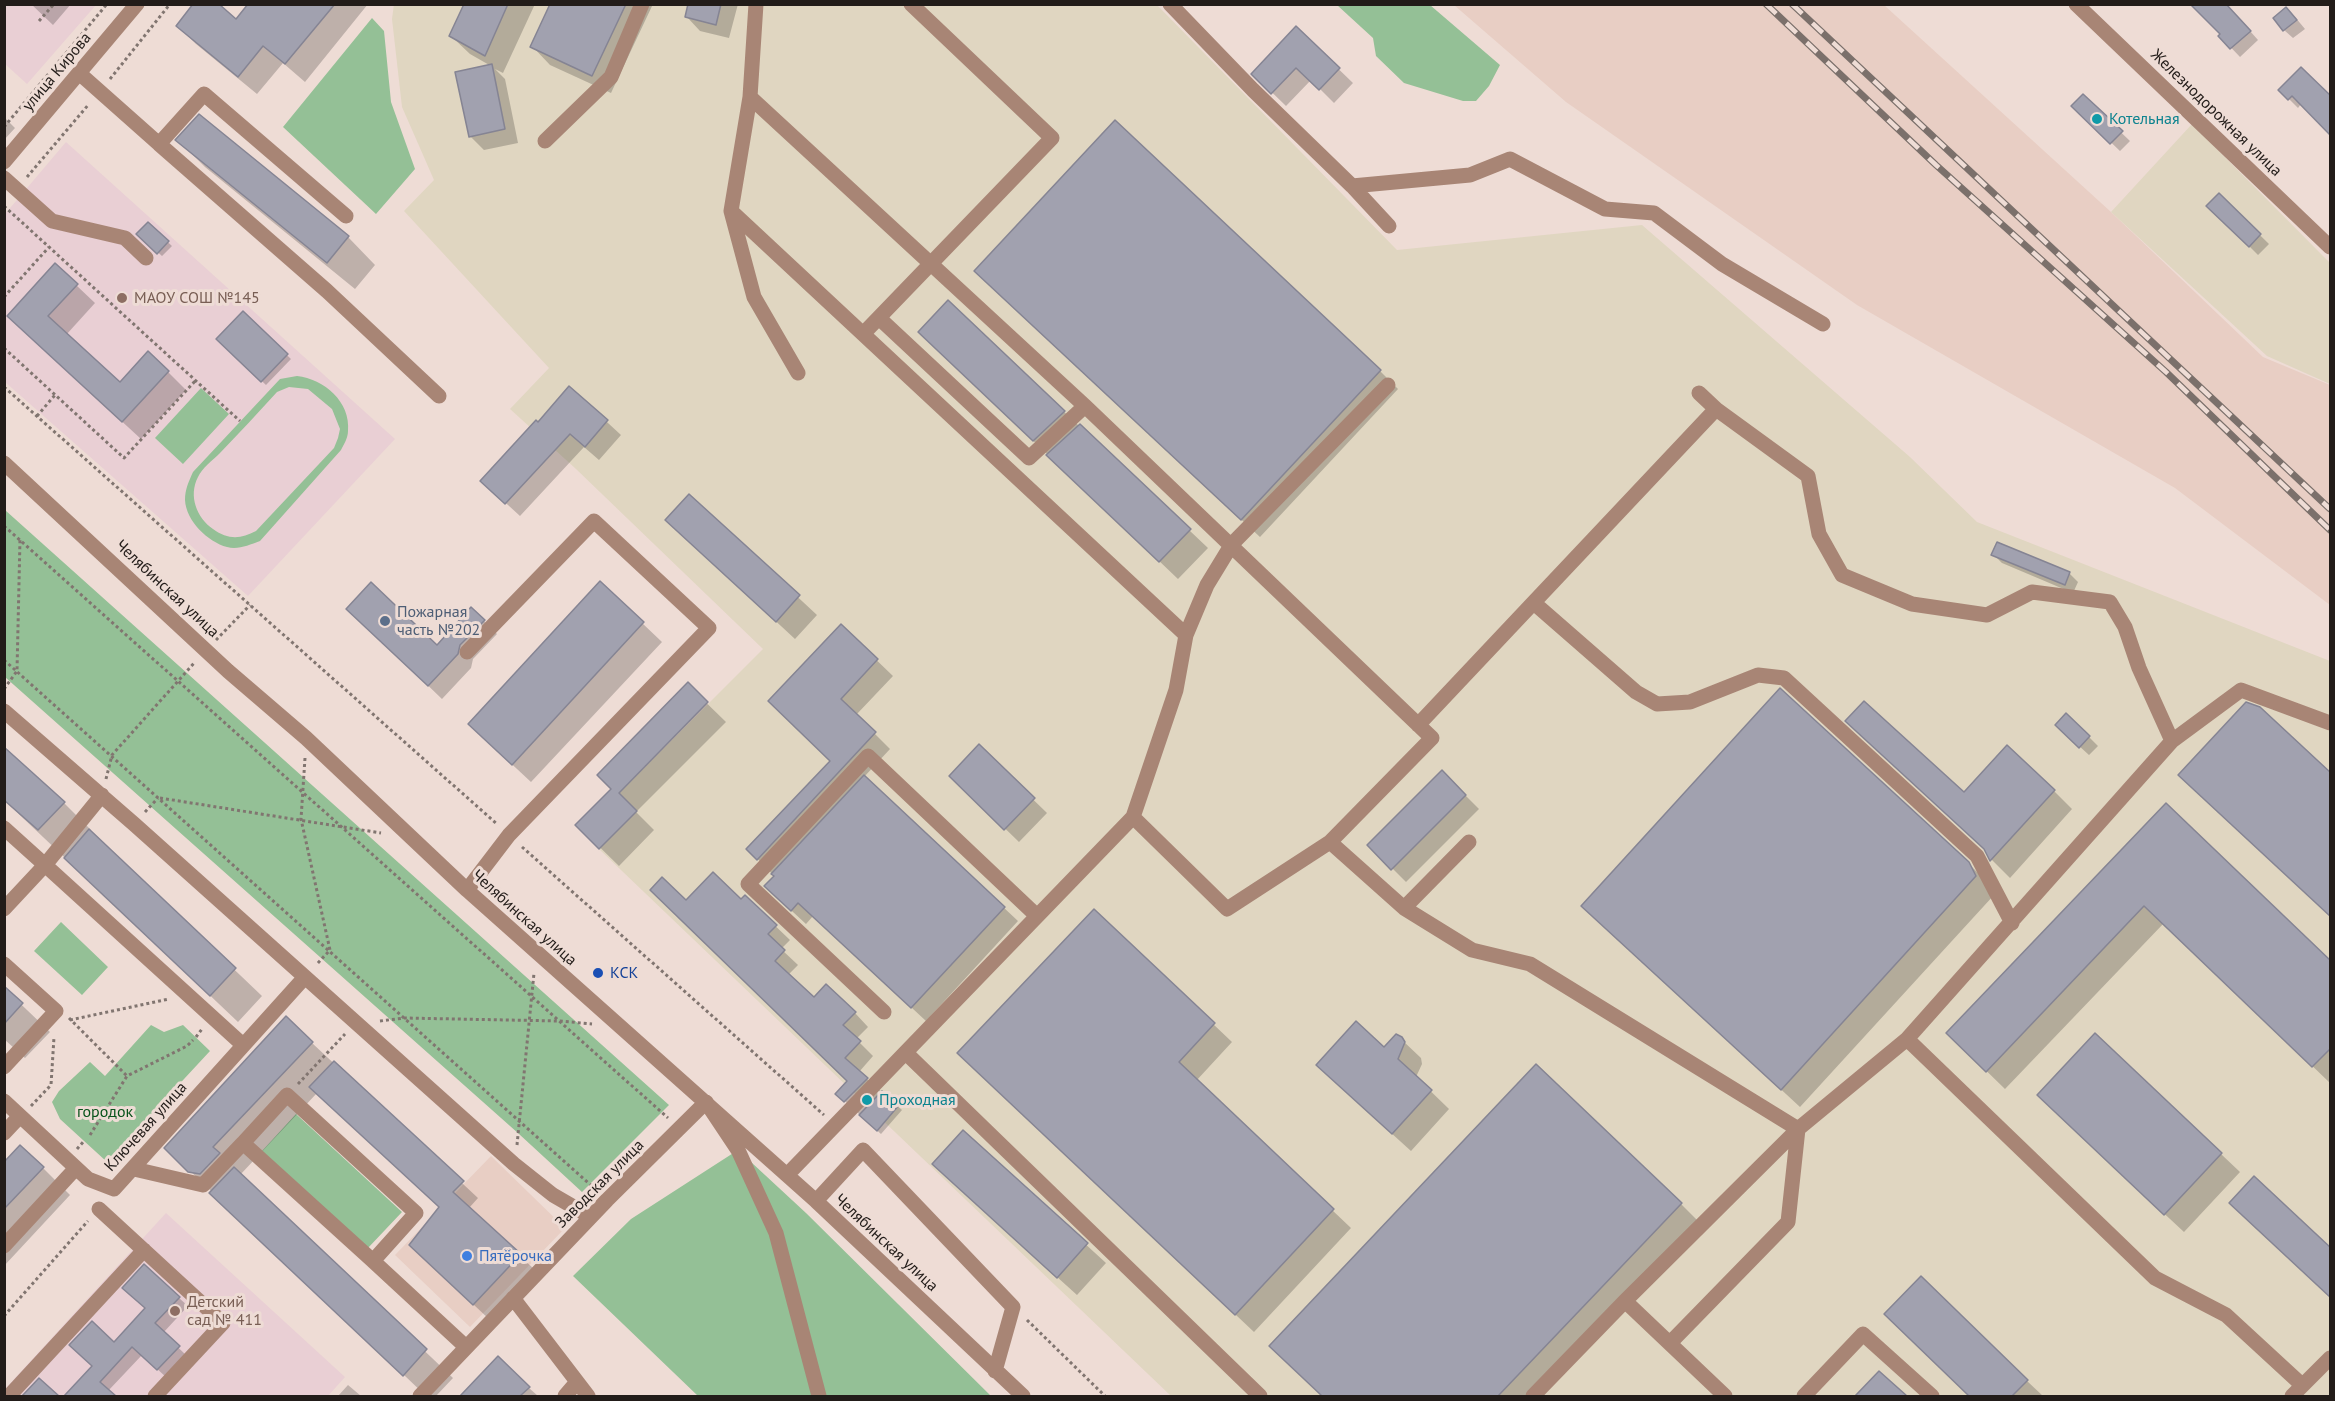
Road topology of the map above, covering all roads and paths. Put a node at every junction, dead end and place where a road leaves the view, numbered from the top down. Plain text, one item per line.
1 (54, 4) edge
2 (107, 4) edge
3 (137, 4) edge
4 (170, 4) edge
5 (642, 4) edge
6 (756, 4) edge
7 (911, 4) edge
8 (1170, 4) edge
9 (2076, 4) edge
10 (39, 21) dead end
11 (79, 73) junction
12 (100, 91) junction
13 (750, 97) junction
14 (4, 127) edge
15 (545, 141) dead end
16 (159, 144) junction
17 (4, 162) edge
18 (4, 178) edge
19 (1352, 186) junction
20 (17, 189) junction
21 (4, 206) edge
22 (731, 211) junction
23 (346, 216) dead end
24 (1389, 226) dead end
25 (49, 247) junction
26 (2331, 248) edge
27 (146, 258) dead end
28 (930, 263) junction
29 (4, 297) edge
30 (879, 318) junction
31 (1823, 324) dead end
32 (863, 334) junction
33 (4, 348) edge
34 (798, 372) dead end
35 (196, 380) junction
36 (1388, 386) dead end
37 (4, 387) edge
38 (1698, 393) dead end
39 (55, 395) junction
40 (439, 396) dead end
41 (1085, 406) junction
42 (1716, 409) junction
43 (37, 417) junction
44 (240, 421) dead end
45 (4, 463) edge
46 (4, 526) edge
47 (20, 539) junction
48 (1232, 544) junction
49 (1534, 603) junction
50 (250, 605) junction
51 (1186, 635) junction
52 (206, 650) junction
53 (467, 652) dead end
54 (4, 660) edge
55 (17, 671) junction
56 (178, 681) junction
57 (4, 689) edge
58 (4, 711) edge
59 (2330, 723) edge
60 (1418, 724) junction
61 (306, 738) junction
62 (2172, 741) junction
63 (112, 755) junction
64 (302, 792) junction
65 (102, 795) junction
66 (158, 798) junction
67 (1133, 818) junction
68 (301, 819) junction
69 (340, 825) junction
70 (4, 828) edge
71 (509, 835) junction
72 (412, 839) junction
73 (1330, 842) junction
74 (1469, 842) dead end
75 (45, 865) junction
76 (467, 890) junction
77 (1404, 908) junction
78 (4, 909) edge
79 (1038, 916) junction
80 (2012, 923) junction
81 (330, 950) junction
82 (537, 953) junction
83 (4, 964) edge
84 (305, 977) junction
85 (189, 995) junction
86 (532, 996) junction
87 (884, 1012) dead end
88 (404, 1018) junction
89 (529, 1021) junction
90 (560, 1021) junction
91 (48, 1024) junction
92 (355, 1024) junction
93 (618, 1026) junction
94 (1907, 1039) junction
95 (193, 1040) dead end
96 (243, 1045) junction
97 (906, 1053) junction
98 (4, 1067) edge
99 (287, 1095) junction
100 (4, 1101) edge
101 (706, 1102) junction
102 (20, 1116) junction
103 (520, 1122) junction
104 (834, 1124) junction
105 (681, 1129) junction
106 (1798, 1129) junction
107 (4, 1133) edge
108 (519, 1134) dead end
109 (90, 1135) dead end
110 (243, 1143) junction
111 (76, 1168) junction
112 (134, 1169) junction
113 (787, 1175) junction
114 (607, 1200) junction
115 (816, 1201) junction
116 (99, 1209) joint
117 (591, 1217) junction
118 (4, 1246) edge
119 (144, 1250) junction
120 (373, 1261) junction
121 (513, 1298) junction
122 (1625, 1301) junction
123 (1013, 1307) junction
124 (4, 1316) edge
125 (1670, 1343) junction
126 (466, 1347) junction
127 (2331, 1358) edge
128 (995, 1371) junction
129 (577, 1382) junction
130 (2297, 1391) edge
131 (9, 1396) edge
132 (155, 1396) edge
133 (420, 1396) edge
134 (565, 1396) edge
135 (588, 1396) edge
136 (819, 1396) edge
137 (1023, 1396) edge
138 (1105, 1396) edge
139 (1260, 1396) edge
140 (1533, 1396) edge
141 (1725, 1396) edge
142 (1804, 1396) edge
143 (1932, 1396) edge

1 - 10 path
2 - 14 path
3 - 11 street, улица Кирова
4 - 12 path
5 - 15 street
6 - 13 street
7 - 28 street
8 - 19 street
9 - 26 street, Железнодорожная улица
11 - 12 street
11 - 17 street, улица Кирова
12 - 16 street
12 - 20 path
13 - 22 street
13 - 28 street
16 - 23 street
16 - 40 street
18 - 20 street
19 - 24 street
19 - 31 street
20 - 27 street
21 - 25 path
22 - 32 street
22 - 34 street
25 - 29 path
25 - 35 path
28 - 30 street
28 - 41 street
30 - 32 street
30 - 41 street
32 - 51 street
33 - 39 path
35 - 39 path
35 - 44 path
36 - 48 street
37 - 43 path
38 - 42 street
39 - 43 path
41 - 48 street
42 - 49 street
42 - 62 street
43 - 50 path
45 - 52 street, Челябинская улица
46 - 47 path
47 - 55 path
47 - 56 path
48 - 51 street
48 - 60 street
49 - 60 street
49 - 80 street
50 - 52 path
50 - 71 path
51 - 67 street
52 - 56 path
52 - 61 street, Челябинская улица
53 - 71 street
54 - 55 path
55 - 57 path
55 - 63 path
56 - 63 path
56 - 64 path
58 - 65 street
59 - 62 street
60 - 73 street
61 - 64 path
61 - 72 street, Челябинская улица
62 - 80 street
63 - 65 path
63 - 66 path
64 - 68 path
64 - 69 path
65 - 75 street
65 - 84 street
66 - 68 path
66 - 81 path
67 - 73 street
67 - 79 street
68 - 69 path
68 - 81 path
69 - 72 path
69 - 86 path
70 - 75 street
71 - 76 street
71 - 104 path
72 - 76 street, Челябинская улица
73 - 77 street
74 - 77 street
75 - 78 street
75 - 85 street
76 - 82 street, Челябинская улица
77 - 106 street
79 - 87 street
79 - 97 street
80 - 94 street
81 - 88 path
82 - 86 path
82 - 93 street, Челябинская улица
83 - 91 street
84 - 92 street
84 - 96 street, Ключевая улица
85 - 91 path
85 - 96 street
86 - 89 path
86 - 90 path
88 - 89 path
88 - 92 path
88 - 103 path
89 - 90 path
89 - 103 path
90 - 93 path
90 - 105 path
91 - 98 street
91 - 102 path
92 - 99 path
92 - 117 street
93 - 101 street, Челябинская улица
94 - 106 street
94 - 130 street
95 - 109 path
96 - 112 street, Ключевая улица
97 - 104 street
97 - 139 street
99 - 110 street
99 - 120 street
100 - 102 street
101 - 105 street, Заводская улица
101 - 113 street, Челябинская улица
101 - 136 street
102 - 107 street
102 - 111 street
103 - 108 path
103 - 114 path
104 - 113 street
105 - 114 street, Заводская улица
106 - 122 street
106 - 125 street
110 - 112 street
110 - 120 street
111 - 112 street, Ключевая улица
111 - 118 street
113 - 115 street, Челябинская улица
114 - 117 street, Заводская улица
115 - 123 street
115 - 128 street, Челябинская улица
116 - 119 street
116 - 124 path
117 - 121 street, Заводская улица
119 - 131 street
119 - 132 street
120 - 126 street
121 - 126 street, Заводская улица
121 - 129 street
122 - 125 street
122 - 140 street
123 - 128 street
123 - 138 path
125 - 141 street
126 - 133 street, Заводская улица
127 - 130 street
128 - 137 street, Челябинская улица
129 - 134 street
129 - 135 street
142 - 143 street

